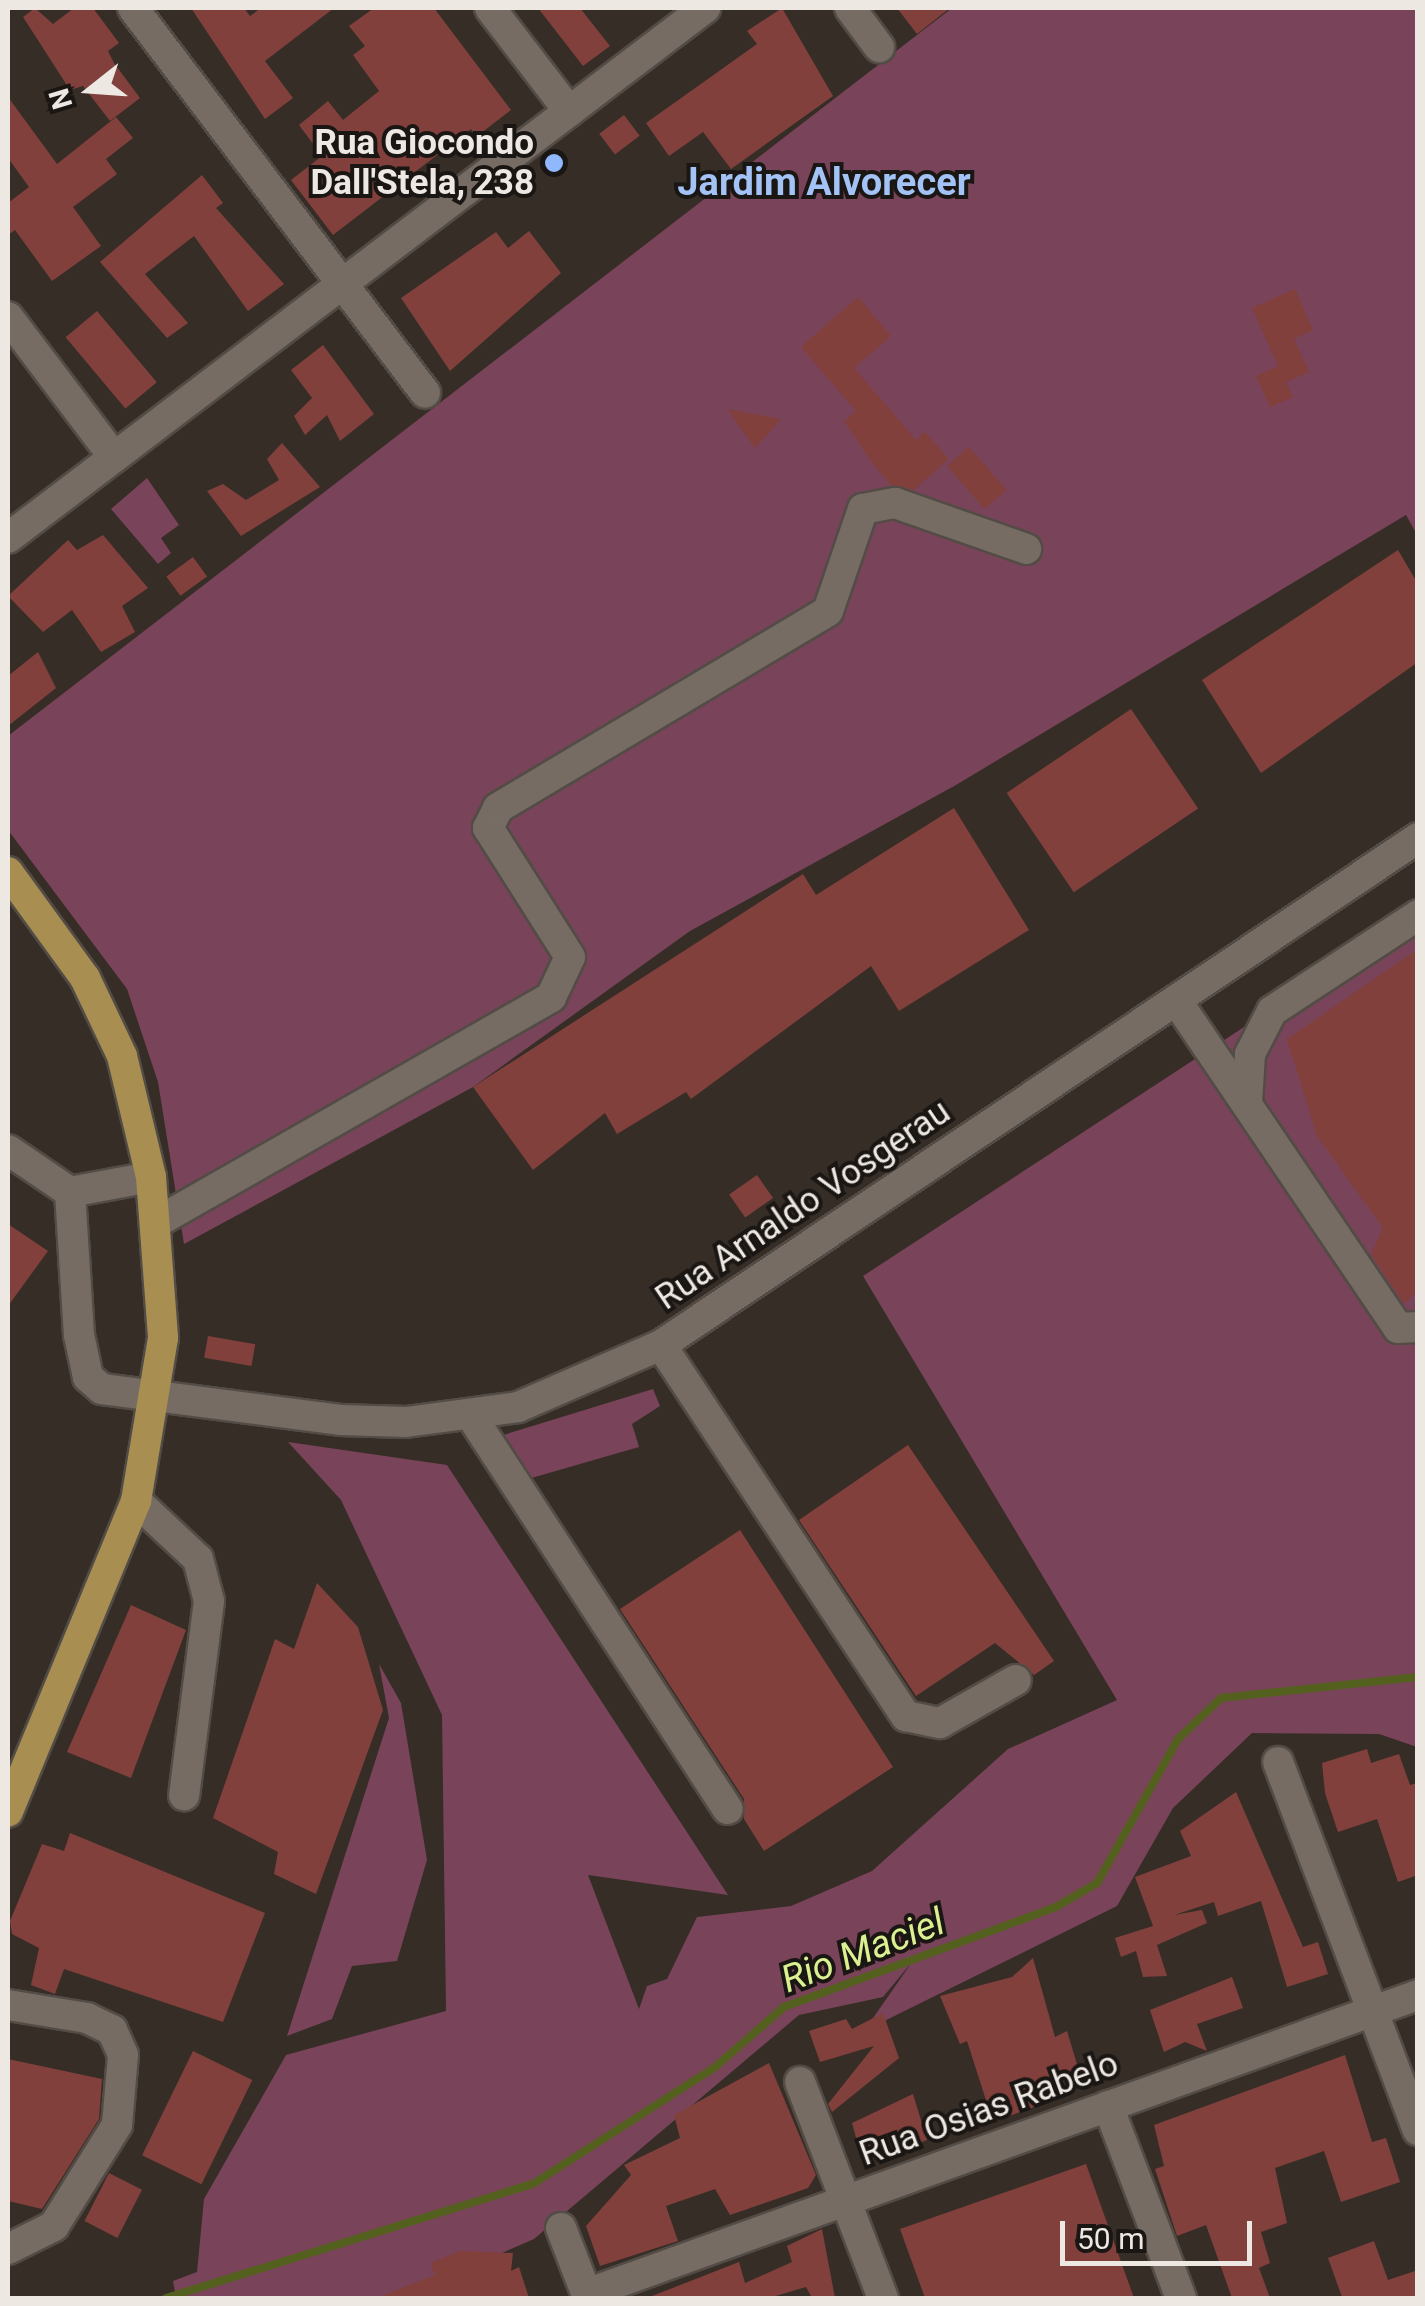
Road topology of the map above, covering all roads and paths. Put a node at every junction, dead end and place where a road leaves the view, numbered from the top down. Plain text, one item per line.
1 (133, 8) edge
2 (490, 8) edge
3 (705, 8) edge
4 (850, 8) edge
5 (880, 46) dead end
6 (568, 111) junction
7 (342, 283) junction
8 (8, 317) edge
9 (425, 393) dead end
10 (114, 457) junction
11 (8, 538) edge
12 (1026, 549) dead end
13 (1418, 838) edge
14 (8, 872) edge
15 (1418, 916) edge
16 (1176, 1000) junction
17 (1246, 1103) junction
18 (8, 1150) edge
19 (151, 1177) junction
20 (70, 1192) junction
21 (157, 1222) junction
22 (1418, 1327) edge
23 (670, 1358) junction
24 (159, 1397) junction
25 (472, 1417) junction
26 (136, 1501) junction
27 (1016, 1680) dead end
28 (1278, 1762) dead end
29 (184, 1794) dead end
30 (728, 1809) dead end
31 (8, 1812) edge
32 (1418, 1995) edge
33 (8, 2005) edge
34 (1372, 2011) junction
35 (800, 2082) dead end
36 (1108, 2106) junction
37 (1418, 2130) edge
38 (846, 2200) junction
39 (561, 2228) dead end
40 (8, 2250) edge
41 (587, 2296) edge
42 (883, 2298) edge
43 (1181, 2298) edge

1 - 7 street
2 - 6 street
3 - 6 street
4 - 5 street
6 - 7 street
7 - 9 street
7 - 10 street
8 - 10 street
10 - 11 street
12 - 21 street
13 - 16 street, Rua Arnaldo Vosgerau
14 - 19 main road
15 - 17 street
16 - 17 street
16 - 23 street, Rua Arnaldo Vosgerau
17 - 22 street
18 - 20 street
19 - 20 street
19 - 21 main road
20 - 24 street, Rua Arnaldo Vosgerau
21 - 24 main road
23 - 25 street, Rua Arnaldo Vosgerau
23 - 27 street
24 - 25 street, Rua Arnaldo Vosgerau
24 - 26 main road
25 - 30 street
26 - 29 street
26 - 31 main road
28 - 34 street
32 - 34 street, Rua Osias Rabelo
33 - 40 street
34 - 36 street, Rua Osias Rabelo
34 - 37 street
35 - 38 street
36 - 38 street, Rua Osias Rabelo
36 - 43 street
38 - 41 street, Rua Osias Rabelo
38 - 42 street
39 - 41 street

